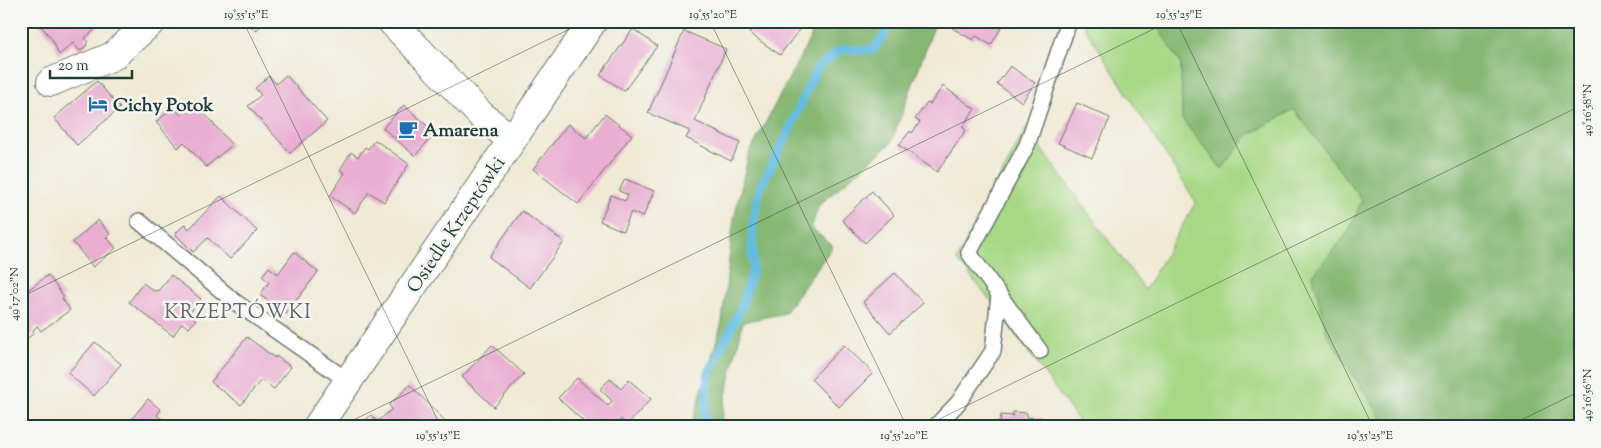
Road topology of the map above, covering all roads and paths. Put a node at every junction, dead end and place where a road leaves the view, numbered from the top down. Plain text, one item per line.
1 (152, 21) edge
2 (391, 21) edge
3 (593, 21) edge
4 (1069, 21) edge
5 (52, 82) dead end
6 (512, 140) junction
7 (139, 221) dead end
8 (999, 295) junction
9 (1040, 351) dead end
10 (348, 381) junction
11 (317, 427) edge
12 (934, 427) edge

1 - 5 main road
2 - 6 main road
3 - 6 main road, Osiedle Krzeptówki
4 - 8 lane
6 - 10 main road, Osiedle Krzeptówki
7 - 10 lane
8 - 9 lane
8 - 12 lane
10 - 11 main road, Osiedle Krzeptówki

